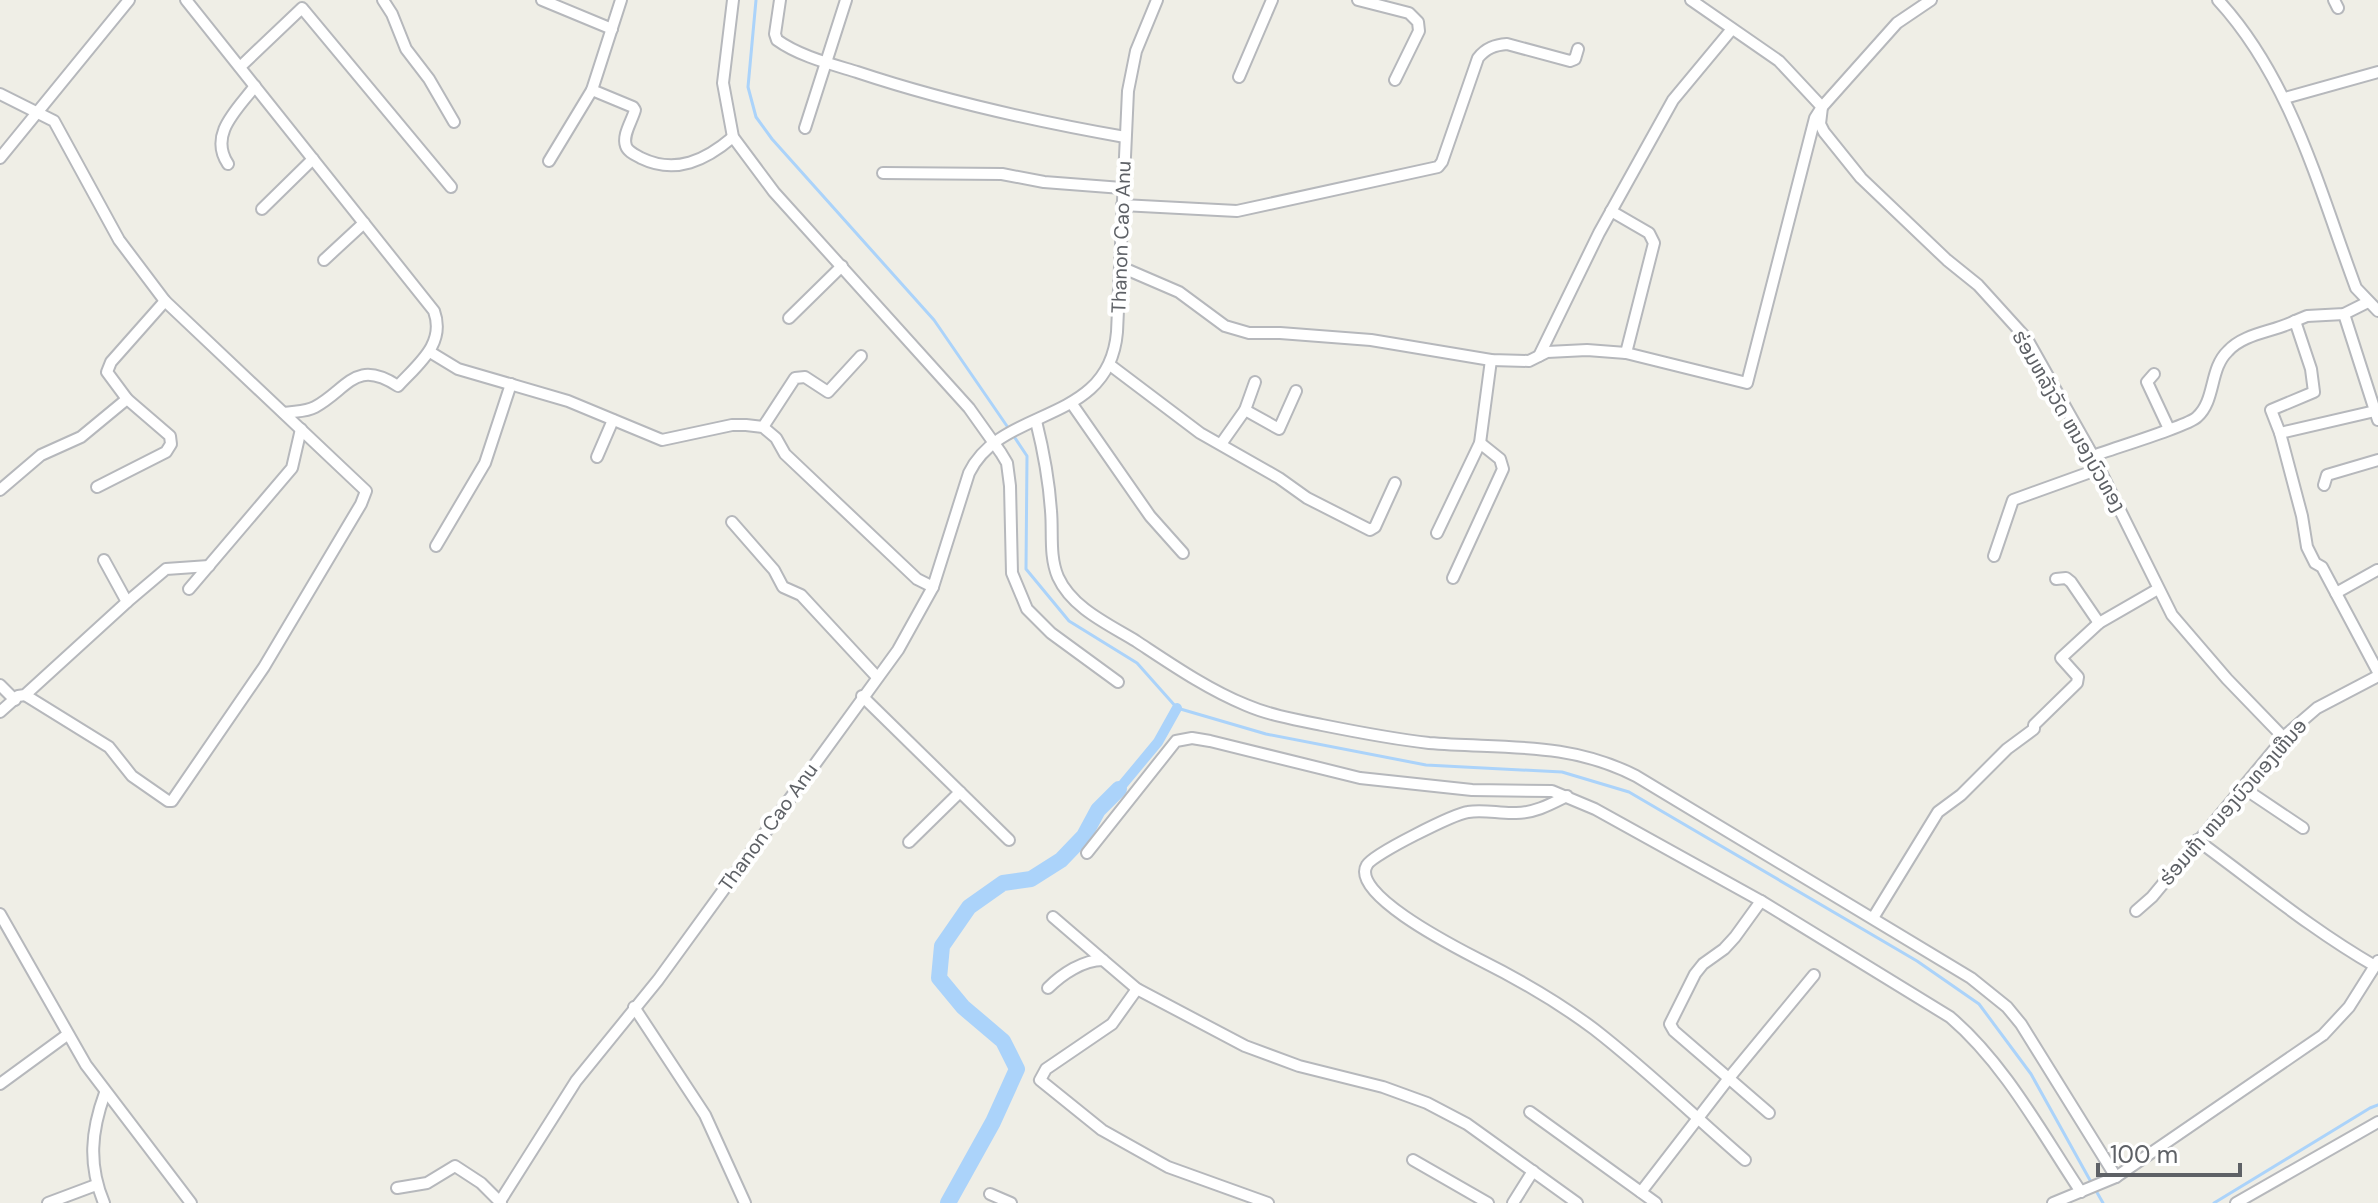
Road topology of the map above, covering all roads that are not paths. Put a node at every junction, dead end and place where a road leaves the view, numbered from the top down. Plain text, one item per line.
1 (129, 0) edge
2 (186, 0) edge
3 (383, 0) edge
4 (542, 0) edge
5 (621, 0) edge
6 (733, 0) edge
7 (780, 0) edge
8 (846, 0) edge
9 (1157, 0) edge
10 (1272, 0) edge
11 (1358, 0) edge
12 (1691, 0) edge
13 (1931, 0) edge
14 (2220, 0) edge
15 (612, 29) junction
16 (1732, 29) junction
17 (1578, 49) dead end
18 (826, 62) junction
19 (240, 67) junction
20 (2378, 72) edge
21 (1239, 77) dead end
22 (1395, 80) dead end
23 (255, 86) junction
24 (592, 90) junction
25 (0, 94) edge
26 (2285, 98) junction
27 (1822, 107) junction
28 (40, 112) junction
29 (454, 122) dead end
30 (805, 128) dead end
31 (733, 137) junction
32 (1125, 137) junction
33 (0, 158) edge
34 (313, 159) junction
35 (549, 161) dead end
36 (228, 164) dead end
37 (883, 173) dead end
38 (451, 187) dead end
39 (1122, 188) junction
40 (1122, 205) junction
41 (262, 209) dead end
42 (1611, 211) junction
43 (364, 223) junction
44 (324, 260) dead end
45 (842, 266) junction
46 (1121, 267) junction
47 (165, 301) junction
48 (2368, 302) junction
49 (2378, 311) edge
50 (2344, 314) junction
51 (789, 318) dead end
52 (2295, 321) junction
53 (430, 352) junction
54 (1626, 353) junction
55 (861, 356) dead end
56 (1539, 356) junction
57 (1491, 360) junction
58 (1110, 365) junction
59 (2154, 374) dead end
60 (1255, 382) dead end
61 (511, 384) junction
62 (1296, 391) dead end
63 (127, 399) junction
64 (1072, 404) junction
65 (1245, 410) junction
66 (284, 413) junction
67 (2377, 416) edge
68 (613, 420) junction
69 (1036, 421) junction
70 (763, 427) junction
71 (301, 429) junction
72 (2169, 429) junction
73 (2280, 433) junction
74 (998, 440) junction
75 (1480, 443) junction
76 (1221, 444) junction
77 (2093, 456) junction
78 (597, 457) dead end
79 (2378, 460) edge
80 (2099, 469) junction
81 (1395, 483) dead end
82 (2324, 485) dead end
83 (97, 487) dead end
84 (0, 490) edge
85 (732, 522) dead end
86 (1437, 533) dead end
87 (436, 546) dead end
88 (1183, 553) dead end
89 (1994, 556) dead end
90 (104, 560) dead end
91 (209, 566) junction
92 (2377, 570) edge
93 (1453, 578) dead end
94 (2056, 579) dead end
95 (933, 587) junction
96 (189, 589) dead end
97 (2158, 589) junction
98 (2336, 593) junction
99 (127, 602) junction
100 (2099, 623) junction
101 (2378, 674) edge
102 (877, 677) junction
103 (1118, 682) dead end
104 (0, 685) edge
105 (862, 696) junction
106 (20, 698) junction
107 (0, 712) edge
108 (2284, 738) junction
109 (2242, 787) junction
110 (960, 792) junction
111 (1567, 796) junction
112 (2303, 828) dead end
113 (1009, 840) dead end
114 (2197, 840) junction
115 (909, 842) dead end
116 (1087, 853) dead end
117 (1761, 901) junction
118 (2136, 911) dead end
119 (0, 914) edge
120 (1053, 917) dead end
121 (1873, 918) junction
122 (1103, 960) junction
123 (2377, 964) edge
124 (1814, 975) dead end
125 (1048, 988) dead end
126 (1137, 989) junction
127 (634, 1007) junction
128 (67, 1035) junction
129 (1729, 1078) junction
130 (0, 1084) edge
131 (105, 1093) junction
132 (1530, 1112) dead end
133 (1769, 1113) dead end
134 (1697, 1119) junction
135 (2378, 1122) edge
136 (1413, 1160) dead end
137 (1745, 1160) dead end
138 (1533, 1171) junction
139 (2112, 1179) junction
140 (96, 1185) junction
141 (397, 1188) dead end
142 (2086, 1191) junction
143 (1641, 1192) junction
144 (990, 1194) dead end
145 (500, 1202) edge
146 (48, 1203) edge
147 (104, 1203) edge
148 (191, 1203) edge
149 (745, 1203) edge
150 (1011, 1203) edge
151 (1268, 1203) edge
152 (1488, 1203) edge
153 (1513, 1203) edge
154 (1577, 1203) edge
155 (1656, 1203) edge
156 (2053, 1203) edge
157 (2095, 1203) edge
158 (2236, 1203) edge

1 - 28 street
2 - 19 street
3 - 29 street
4 - 15 street
5 - 15 street
6 - 31 street
7 - 18 street
8 - 18 street
9 - 32 street, Thanon Cao Anu
10 - 21 street
11 - 22 street
12 - 16 street, ຮ່ອມຫລັງວັດ ຫນອງບົວທອງ
13 - 27 street
14 - 26 street
15 - 24 street
16 - 27 street, ຮ່ອມຫລັງວັດ ຫນອງບົວທອງ
16 - 42 street
17 - 40 street
18 - 30 street
18 - 32 street
19 - 23 street
19 - 38 street
20 - 26 street
23 - 34 street
23 - 36 street
24 - 31 street
24 - 35 street
25 - 28 street
26 - 48 street
27 - 54 street
27 - 77 street, ຮ່ອມຫລັງວັດ ຫນອງບົວທອງ
28 - 33 street
28 - 47 street
31 - 45 street
32 - 39 street, Thanon Cao Anu
34 - 41 street
34 - 43 street
37 - 39 street
39 - 40 street, Thanon Cao Anu
40 - 46 street, Thanon Cao Anu
42 - 54 street
42 - 56 street
43 - 44 street
43 - 53 street
45 - 51 street
45 - 74 street
46 - 57 street
46 - 58 street, Thanon Cao Anu
47 - 63 street
47 - 66 street
48 - 49 street
48 - 50 street
50 - 52 street
50 - 67 street
52 - 72 street
52 - 73 street
53 - 61 street
53 - 66 street
54 - 56 street
55 - 70 street
56 - 57 street
57 - 75 street
58 - 64 street
58 - 76 street
59 - 72 street
60 - 65 street
61 - 68 street
61 - 87 street
62 - 65 street
63 - 83 street
63 - 84 street
64 - 69 street
64 - 88 street
65 - 76 street
66 - 71 street
67 - 73 street
68 - 70 street
68 - 78 street
69 - 74 street
69 - 121 street
70 - 95 street
71 - 91 street
71 - 106 street
72 - 77 street
73 - 98 street
74 - 95 street, Thanon Cao Anu
74 - 103 street
75 - 86 street
75 - 93 street
76 - 81 street
77 - 80 street, ຮ່ອມຫລັງວັດ ຫນອງບົວທອງ
79 - 82 street
80 - 89 street
80 - 97 street, ຮ່ອມຫລັງວັດ ຫນອງບົວທອງ
85 - 102 street
90 - 99 street
91 - 96 street
91 - 99 street
92 - 98 street
94 - 100 street
95 - 102 street, Thanon Cao Anu
97 - 100 street
97 - 108 street, ຮ່ອມຫລັງວັດ ຫນອງບົວທອງ
98 - 101 street
99 - 106 street
100 - 121 street
101 - 108 street, ຮ່ອມຫ້າ ຫນອງບົວທອງເຫືນອ
102 - 105 street, Thanon Cao Anu
104 - 106 street
105 - 110 street
105 - 127 street, Thanon Cao Anu
106 - 107 street
108 - 109 street, ຮ່ອມຫ້າ ຫນອງບົວທອງເຫືນອ
109 - 112 street
109 - 114 street, ຮ່ອມຫ້າ ຫນອງບົວທອງເຫືນອ
110 - 113 street
110 - 115 street
111 - 116 street
111 - 117 street
111 - 134 street
114 - 118 street, ຮ່ອມຫ້າ ຫນອງບົວທອງເຫືນອ
114 - 123 street
117 - 129 street
117 - 142 street
119 - 128 street
120 - 122 street
121 - 139 street
122 - 125 street
122 - 126 street
123 - 139 street
124 - 129 street
126 - 138 street
126 - 151 street
127 - 145 street, Thanon Cao Anu
127 - 149 street
128 - 130 street
128 - 131 street
129 - 133 street
129 - 134 street
131 - 140 street
131 - 148 street
132 - 143 street
134 - 137 street
134 - 143 street
135 - 158 street
136 - 152 street
138 - 153 street
138 - 154 street
139 - 142 street
140 - 146 street
140 - 147 street
141 - 145 street
142 - 156 street
142 - 157 street
143 - 155 street
144 - 150 street

